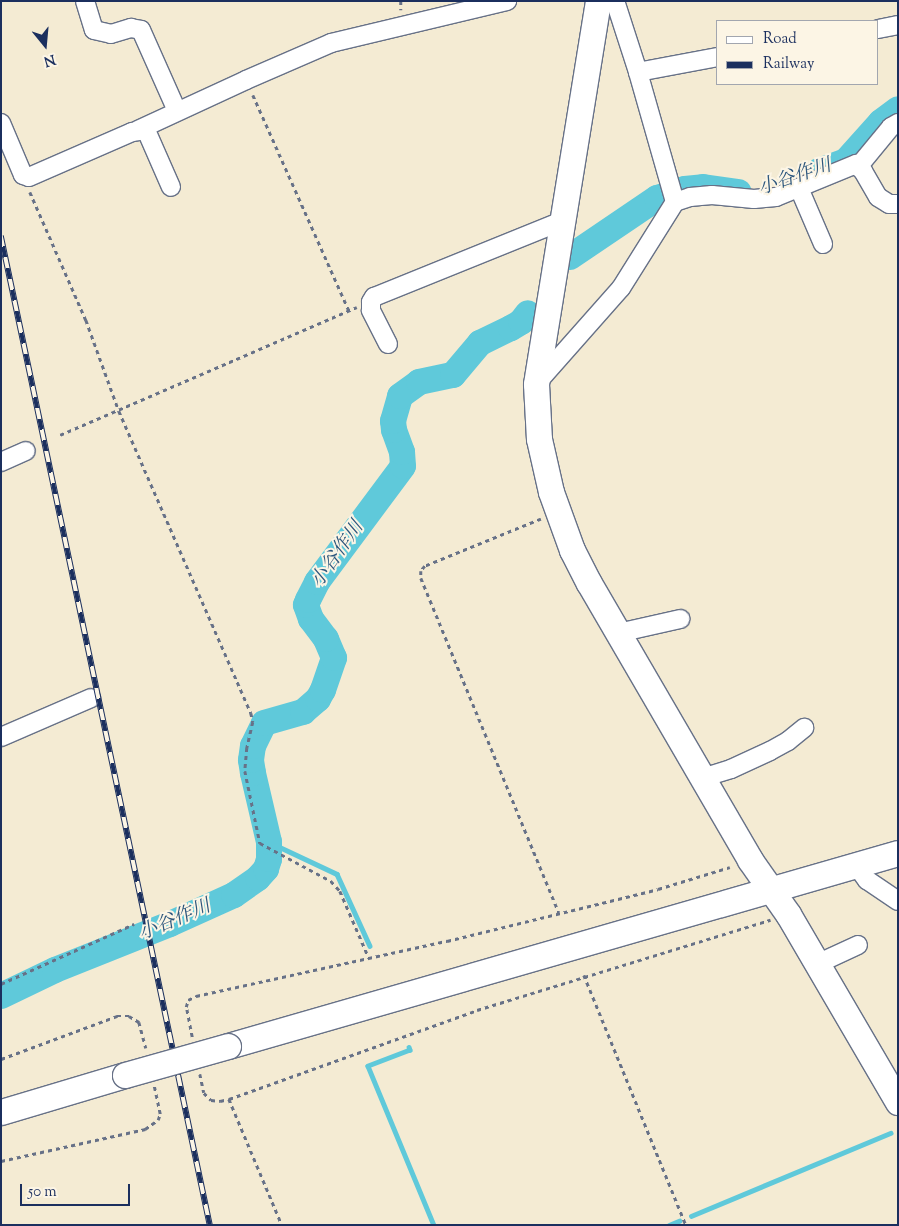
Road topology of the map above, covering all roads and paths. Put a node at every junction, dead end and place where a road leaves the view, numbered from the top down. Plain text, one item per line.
1 (85, 1) edge
2 (507, 1) edge
3 (598, 1) edge
4 (615, 1) edge
5 (898, 25) edge
6 (879, 29) edge
7 (716, 57) edge
8 (638, 72) junction
9 (246, 80) junction
10 (177, 111) junction
11 (1, 123) edge
12 (898, 124) edge
13 (138, 130) junction
14 (858, 166) junction
15 (23, 175) junction
16 (171, 187) dead end
17 (799, 188) junction
18 (673, 195) junction
19 (898, 204) edge
20 (562, 221) junction
21 (823, 244) dead end
22 (371, 302) junction
23 (349, 311) junction
24 (388, 344) dead end
25 (536, 384) junction
26 (119, 411) junction
27 (60, 435) dead end
28 (26, 451) dead end
29 (1, 462) edge
30 (558, 512) junction
31 (680, 619) dead end
32 (618, 633) junction
33 (92, 698) dead end
34 (804, 728) dead end
35 (1, 737) edge
36 (702, 778) junction
37 (898, 852) edge
38 (856, 865) junction
39 (771, 890) junction
40 (898, 902) edge
41 (559, 913) dead end
42 (134, 924) dead end
43 (858, 945) dead end
44 (369, 958) dead end
45 (817, 964) junction
46 (584, 975) dead end
47 (1, 984) edge
48 (229, 1099) dead end
49 (898, 1102) edge
50 (1, 1112) edge
51 (282, 1225) edge
52 (686, 1225) edge

1 - 10 street
2 - 9 street
3 - 20 street
4 - 8 street
5 - 6 street
7 - 8 street
8 - 18 street
9 - 10 street
9 - 23 path
10 - 13 street
11 - 15 street
12 - 14 street
13 - 15 street
13 - 16 street
14 - 17 street
14 - 19 street
15 - 26 path
17 - 18 street
17 - 21 street
18 - 25 street
20 - 22 street
20 - 25 street
22 - 23 path
22 - 24 street
23 - 26 path
25 - 30 street
26 - 27 path
26 - 44 path
28 - 29 street
30 - 32 street
30 - 41 path
31 - 32 street
32 - 36 street
33 - 35 street
34 - 36 street
36 - 39 street
37 - 38 street
38 - 39 street
38 - 40 street
39 - 45 street
39 - 50 street, bridge
42 - 47 path
43 - 45 street
45 - 49 street
46 - 52 path
48 - 51 path

